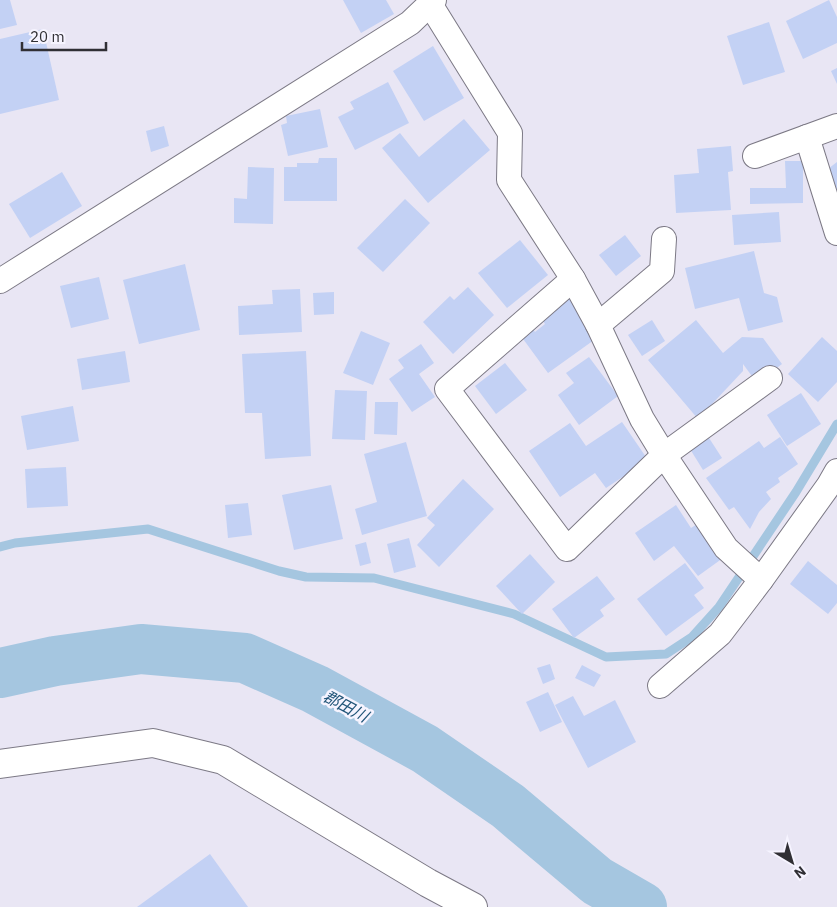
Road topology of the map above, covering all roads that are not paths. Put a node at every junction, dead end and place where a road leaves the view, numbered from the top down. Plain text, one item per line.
1 (432, 2) edge
2 (837, 126) edge
3 (807, 137) junction
4 (755, 156) dead end
5 (837, 233) edge
6 (664, 239) dead end
7 (573, 279) junction
8 (0, 280) edge
9 (598, 325) junction
10 (770, 378) dead end
11 (664, 455) junction
12 (837, 471) edge
13 (760, 579) junction
14 (660, 686) dead end
15 (0, 764) edge
16 (473, 907) edge

1 - 7 street
1 - 8 street
2 - 3 street
3 - 4 street
3 - 5 street
6 - 9 street
7 - 9 street
7 - 11 street
9 - 11 street
10 - 11 street
11 - 13 street
12 - 13 street
13 - 14 street
15 - 16 street

